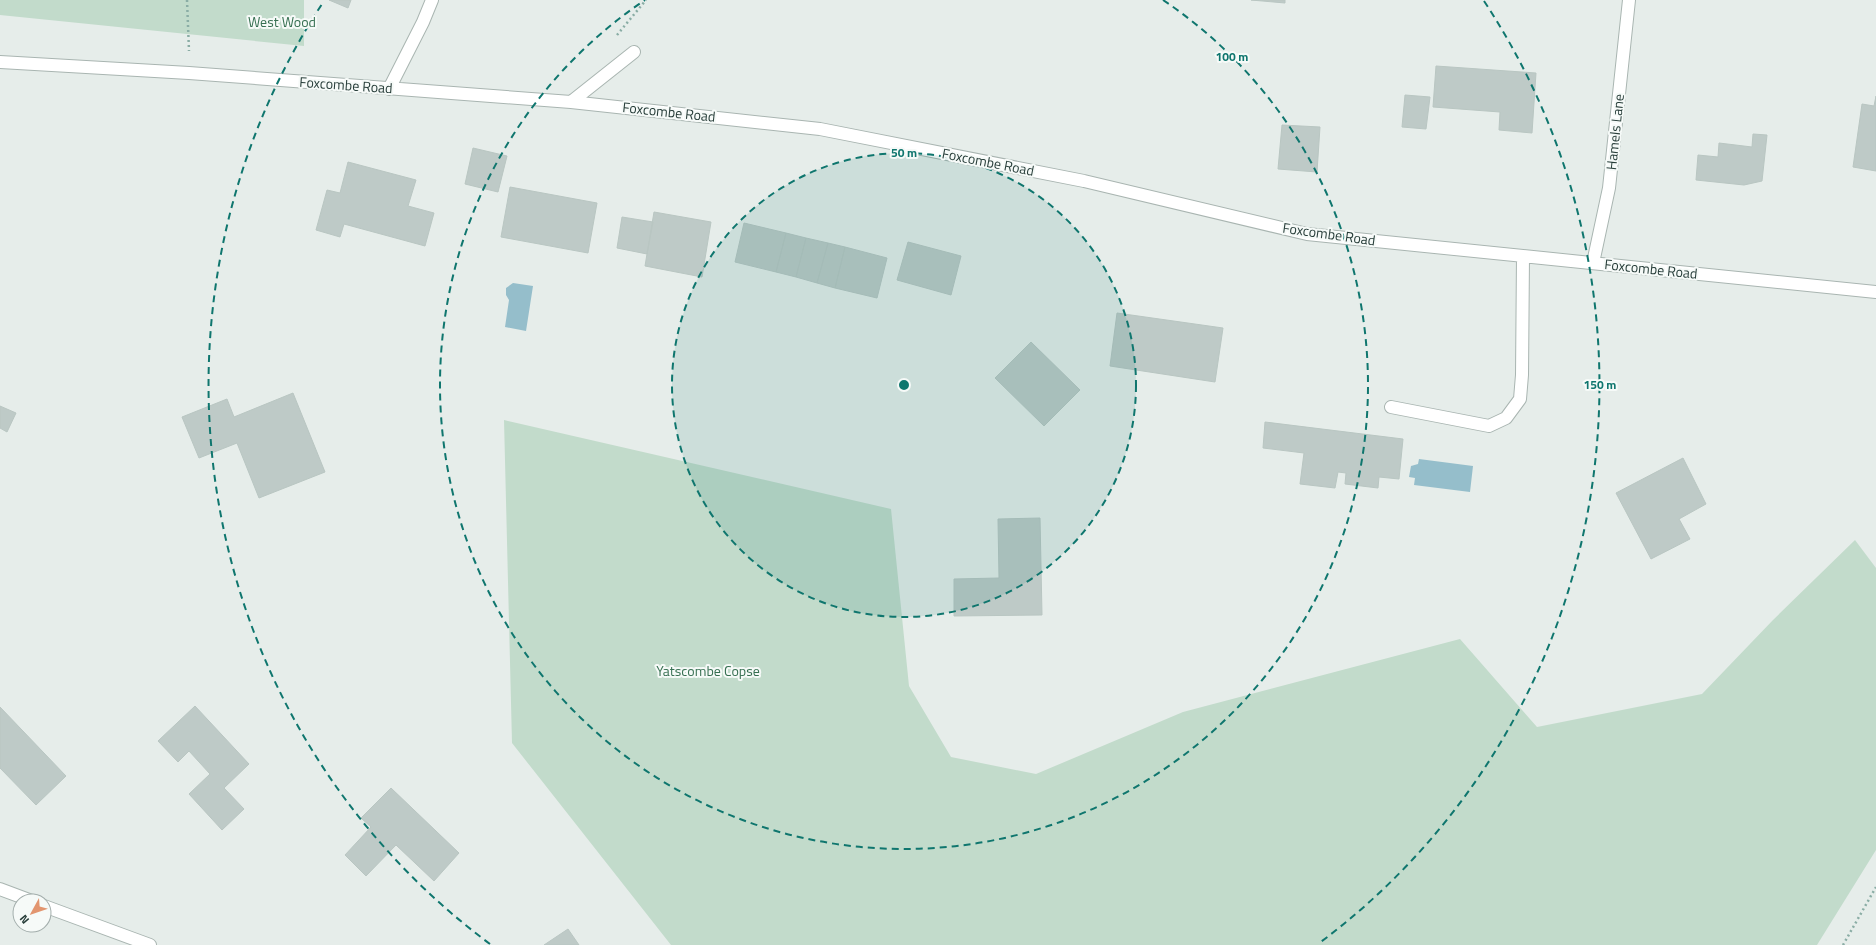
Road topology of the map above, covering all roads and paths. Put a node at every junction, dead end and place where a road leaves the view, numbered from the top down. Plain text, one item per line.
1 (187, 0) edge
2 (432, 0) edge
3 (1629, 0) edge
4 (634, 52) dead end
5 (0, 62) edge
6 (189, 73) junction
7 (389, 89) junction
8 (571, 102) junction
9 (1523, 256) junction
10 (1593, 263) junction
11 (1876, 292) edge
12 (1391, 406) dead end
13 (1876, 887) edge
14 (0, 889) edge
15 (12, 894) edge
16 (52, 909) edge
17 (150, 945) edge
18 (1843, 945) edge

1 - 6 path
2 - 7 street
3 - 10 street, Hamels Lane
4 - 8 street
5 - 6 street, Foxcombe Road
6 - 7 street, Foxcombe Road
7 - 8 street, Foxcombe Road
8 - 9 street, Foxcombe Road
9 - 10 street, Foxcombe Road
9 - 12 street
10 - 11 street, Foxcombe Road
13 - 18 path
14 - 15 street
16 - 17 street

